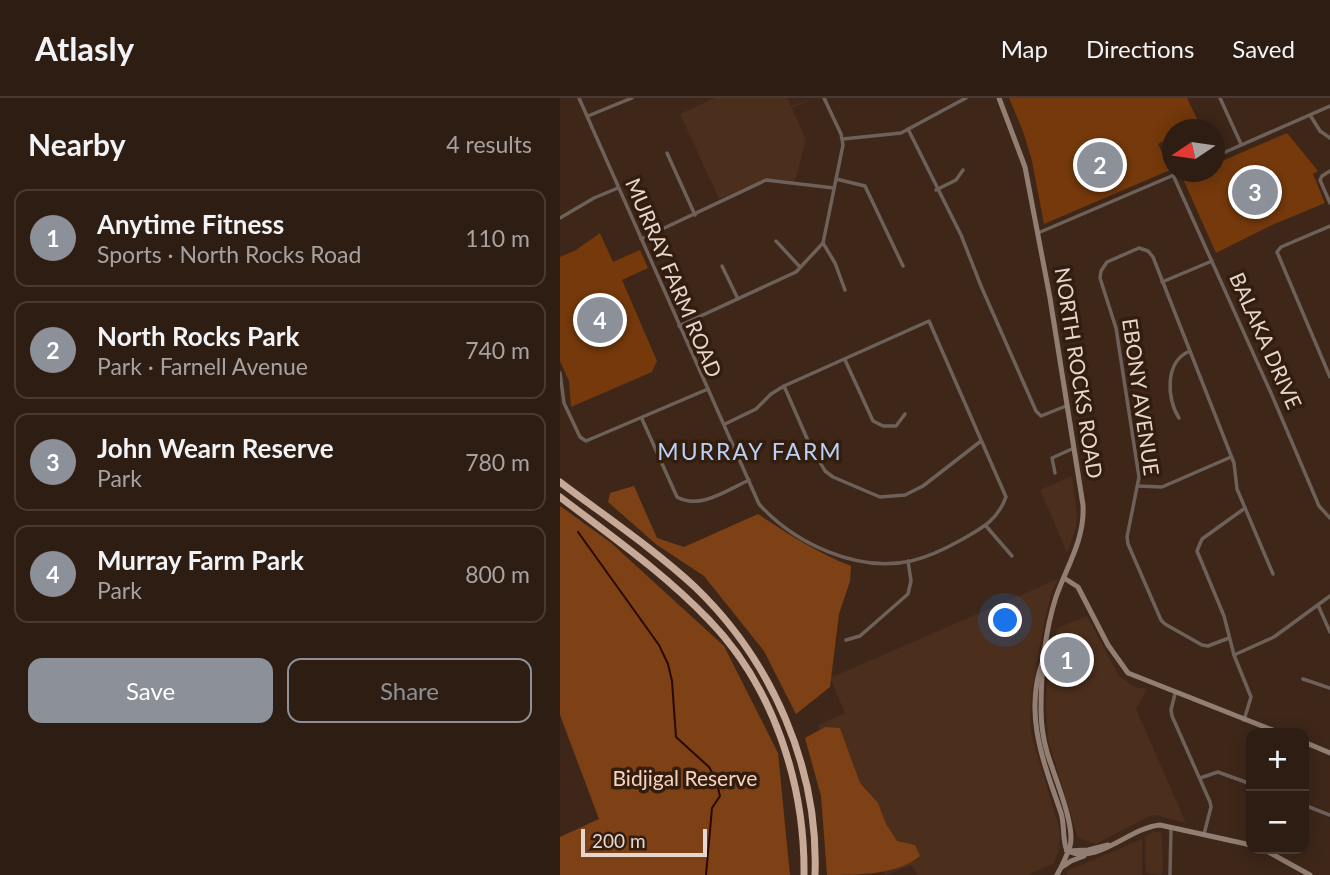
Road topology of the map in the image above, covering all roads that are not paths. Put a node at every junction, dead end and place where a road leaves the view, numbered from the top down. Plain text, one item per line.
1 (579, 98) edge
2 (632, 98) edge
3 (824, 98) edge
4 (966, 98) edge
5 (999, 98) edge
6 (1220, 98) edge
7 (1330, 106) edge
8 (1310, 115) junction
9 (588, 117) junction
10 (908, 130) junction
11 (1330, 138) edge
12 (843, 139) junction
13 (1241, 145) junction
14 (1225, 152) edge
15 (667, 153) dead end
16 (963, 170) dead end
17 (1328, 172) edge
18 (836, 179) junction
19 (1162, 180) edge
20 (1176, 182) edge
21 (618, 188) junction
22 (834, 188) junction
23 (936, 190) junction
24 (1330, 203) edge
25 (695, 215) junction
26 (560, 218) edge
27 (1330, 226) edge
28 (1038, 233) junction
29 (641, 239) junction
30 (776, 241) dead end
31 (823, 243) junction
32 (1212, 261) junction
33 (722, 266) dead end
34 (903, 266) dead end
35 (800, 267) junction
36 (1162, 282) junction
37 (845, 290) dead end
38 (738, 299) junction
39 (679, 326) junction
40 (1191, 351) junction
41 (845, 360) junction
42 (560, 373) edge
43 (1330, 377) edge
44 (784, 386) junction
45 (708, 389) junction
46 (562, 396) edge
47 (1068, 405) junction
48 (905, 414) dead end
49 (1180, 418) dead end
50 (642, 419) junction
51 (725, 424) junction
52 (981, 440) junction
53 (1074, 448) junction
54 (1231, 456) junction
55 (1055, 473) dead end
56 (749, 480) junction
57 (560, 482) edge
58 (1138, 486) junction
59 (560, 497) edge
60 (1245, 508) junction
61 (1330, 518) edge
62 (986, 526) junction
63 (1012, 556) dead end
64 (908, 561) junction
65 (1273, 573) dead end
66 (1064, 578) junction
67 (1330, 596) edge
68 (1318, 605) junction
69 (1330, 632) edge
70 (1229, 638) junction
71 (846, 640) dead end
72 (1045, 653) junction
73 (1234, 655) junction
74 (1303, 679) dead end
75 (1330, 688) edge
76 (1175, 694) junction
77 (1244, 720) junction
78 (1266, 728) edge
79 (1309, 745) edge
80 (1330, 752) edge
81 (1200, 778) junction
82 (1246, 782) edge
83 (1309, 807) edge
84 (1330, 816) edge
85 (1171, 827) junction
86 (1204, 834) junction
87 (1070, 835) junction
88 (1246, 844) edge
89 (1108, 845) junction
90 (1094, 849) junction
91 (1067, 851) junction
92 (1272, 854) edge
93 (1087, 855) junction
94 (1061, 868) junction
95 (804, 875) edge
96 (815, 875) edge
97 (1057, 875) edge
98 (1170, 875) edge
99 (1310, 875) edge

1 - 9 street, MURRAY FARM ROAD
2 - 9 street
3 - 12 street
4 - 10 street
5 - 28 main road, NORTH ROCKS ROAD
6 - 13 street
7 - 8 street
8 - 11 street
8 - 13 street
9 - 21 street, MURRAY FARM ROAD
10 - 12 street
10 - 23 street
12 - 18 street
13 - 14 street
15 - 25 street
16 - 23 street
17 - 24 street
18 - 22 street
18 - 34 street
19 - 28 street
20 - 32 street, BALAKA DRIVE
21 - 26 street
21 - 29 street, MURRAY FARM ROAD
22 - 25 street
22 - 31 street
23 - 47 street
25 - 29 street
27 - 43 street
28 - 47 main road, NORTH ROCKS ROAD
29 - 39 street, MURRAY FARM ROAD
30 - 35 street
31 - 35 street
31 - 37 street
32 - 36 street
32 - 61 street, BALAKA DRIVE
33 - 38 street
35 - 38 street
36 - 40 street
36 - 58 street, EBONY AVENUE
38 - 39 street
39 - 45 street, MURRAY FARM ROAD
40 - 49 street
40 - 54 street
41 - 44 street
41 - 48 street
41 - 52 street
42 - 46 street
44 - 51 street
44 - 52 street
45 - 50 street, MURRAY FARM ROAD
45 - 51 street
46 - 50 street, MURRAY FARM ROAD
47 - 53 main road, NORTH ROCKS ROAD
50 - 56 street
51 - 56 street
52 - 62 street
53 - 55 street
53 - 66 main road, NORTH ROCKS ROAD
54 - 58 street
54 - 60 street
56 - 64 street
57 - 96 highway
58 - 70 street, EBONY AVENUE
59 - 95 highway
60 - 65 street
60 - 70 street
62 - 63 street
62 - 64 street
64 - 71 street
66 - 72 main road, NORTH ROCKS ROAD
66 - 76 main road
67 - 68 street
68 - 69 street
68 - 73 street
70 - 73 street
72 - 87 main road, NORTH ROCKS ROAD
72 - 91 main road, NORTH ROCKS ROAD
73 - 77 street
74 - 75 street
76 - 77 main road
76 - 81 street
77 - 78 main road
79 - 80 main road
81 - 82 street
81 - 86 street
83 - 84 street
85 - 86 main road
85 - 89 main road
85 - 98 street
86 - 88 main road
87 - 90 main road
87 - 91 main road, NORTH ROCKS ROAD
89 - 90 main road
89 - 93 main road
90 - 91 main road
91 - 93 main road
91 - 94 main road
92 - 99 main road
93 - 94 main road
94 - 97 main road

